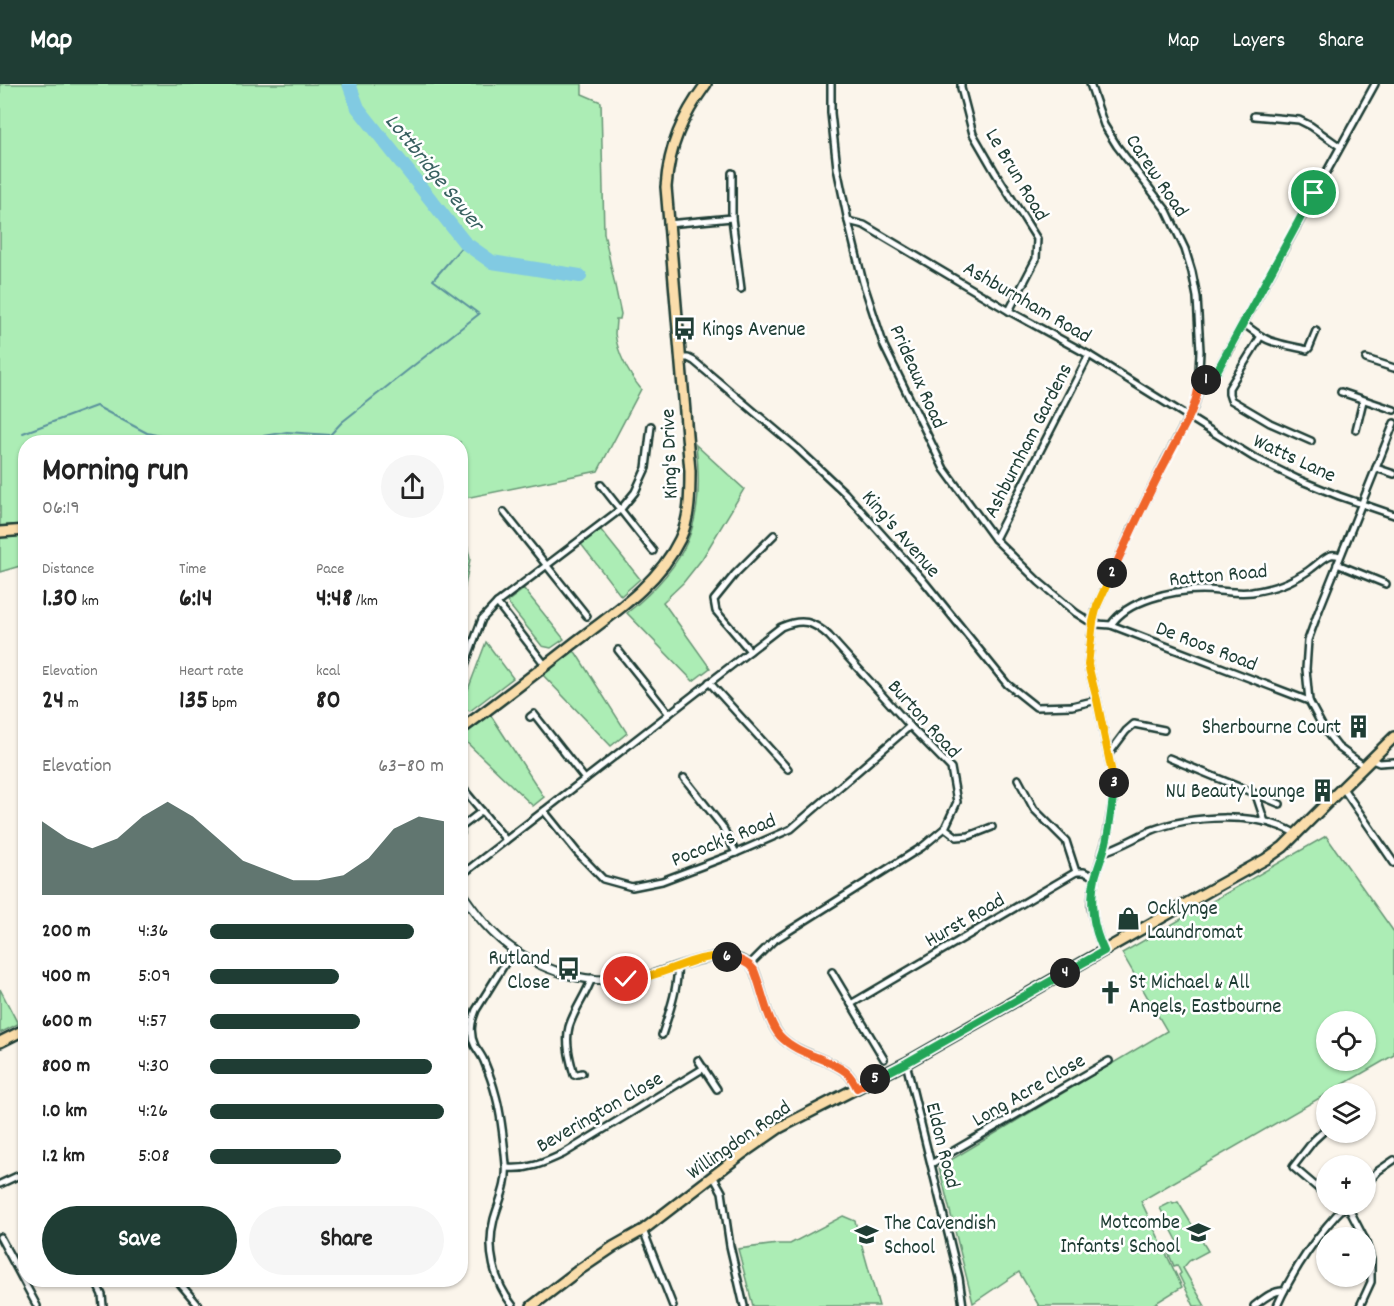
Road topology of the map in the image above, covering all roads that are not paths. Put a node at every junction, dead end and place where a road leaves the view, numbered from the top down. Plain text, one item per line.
1 (706, 84) edge
2 (831, 84) edge
3 (961, 84) edge
4 (1090, 84) edge
5 (1375, 84) edge
6 (1254, 116) dead end
7 (1340, 146) junction
8 (732, 173) dead end
9 (732, 218) junction
10 (848, 220) junction
11 (669, 224) junction
12 (741, 289) dead end
13 (1009, 311) junction
14 (1244, 324) junction
15 (1316, 331) dead end
16 (1261, 336) junction
17 (1089, 355) junction
18 (681, 358) junction
19 (1366, 359) dead end
20 (1394, 368) edge
21 (1199, 382) junction
22 (1341, 392) dead end
23 (1363, 400) junction
24 (1394, 410) edge
25 (1189, 416) junction
26 (1394, 423) edge
27 (651, 426) dead end
28 (1356, 430) dead end
29 (1311, 441) dead end
30 (1376, 468) junction
31 (1394, 474) edge
32 (601, 485) dead end
33 (1362, 502) junction
34 (621, 509) junction
35 (504, 512) dead end
36 (1394, 515) edge
37 (18, 531) edge
38 (0, 532) edge
39 (774, 535) dead end
40 (995, 539) junction
41 (653, 551) dead end
42 (1340, 556) junction
43 (1337, 564) junction
44 (546, 566) junction
45 (1386, 584) dead end
46 (497, 603) junction
47 (587, 616) dead end
48 (1093, 622) junction
49 (1111, 625) junction
50 (618, 650) dead end
51 (750, 651) junction
52 (468, 657) edge
53 (546, 666) junction
54 (709, 682) junction
55 (1097, 700) junction
56 (1309, 701) junction
57 (669, 714) junction
58 (530, 717) dead end
59 (468, 724) edge
60 (910, 726) junction
61 (1164, 730) dead end
62 (1394, 737) edge
63 (1108, 755) junction
64 (1168, 758) dead end
65 (1394, 762) edge
66 (1368, 763) junction
67 (788, 770) dead end
68 (684, 778) dead end
69 (585, 779) junction
70 (1018, 779) dead end
71 (1342, 788) junction
72 (468, 794) edge
73 (1256, 795) junction
74 (1280, 804) dead end
75 (482, 811) junction
76 (544, 811) junction
77 (468, 822) edge
78 (1265, 822) junction
79 (945, 828) junction
80 (992, 828) dead end
81 (1296, 834) junction
82 (506, 840) junction
83 (1103, 852) junction
84 (736, 853) junction
85 (1394, 862) edge
86 (468, 870) edge
87 (1076, 872) junction
88 (1095, 877) junction
89 (468, 902) edge
90 (514, 949) junction
91 (1104, 951) junction
92 (750, 964) junction
93 (677, 967) junction
94 (832, 972) dead end
95 (592, 978) junction
96 (851, 1004) junction
97 (468, 1020) edge
98 (472, 1021) junction
99 (18, 1033) edge
100 (662, 1035) dead end
101 (0, 1042) edge
102 (884, 1059) dead end
103 (699, 1060) dead end
104 (1109, 1061) dead end
105 (906, 1063) junction
106 (704, 1068) junction
107 (582, 1073) dead end
108 (857, 1088) junction
109 (717, 1089) dead end
110 (1316, 1138) edge
111 (1394, 1160) edge
112 (931, 1164) junction
113 (507, 1168) junction
114 (1376, 1173) edge
115 (18, 1176) edge
116 (713, 1176) junction
117 (0, 1184) edge
118 (1316, 1187) edge
119 (1338, 1215) edge
120 (643, 1230) junction
121 (0, 1237) edge
122 (18, 1271) edge
123 (27, 1287) edge
124 (98, 1287) edge
125 (183, 1287) edge
126 (1369, 1287) edge
127 (1284, 1291) junction
128 (37, 1306) edge
129 (103, 1306) edge
130 (198, 1306) edge
131 (513, 1306) edge
132 (532, 1306) edge
133 (673, 1306) edge
134 (744, 1306) edge
135 (963, 1306) edge
136 (1254, 1306) edge
137 (1277, 1306) edge
138 (1360, 1306) edge

1 - 11 main road, King's Drive
2 - 10 street, Prideaux Road
3 - 13 street, Le Brun Road
4 - 21 street, Carew Road
5 - 7 street
6 - 7 street
7 - 14 street
8 - 9 street
9 - 11 street
9 - 12 street
10 - 13 street, Ashburnham Road
10 - 40 street, Prideaux Road
11 - 18 main road, King's Drive
13 - 17 street, Ashburnham Road
14 - 16 street
14 - 21 street
15 - 16 street
16 - 29 street
17 - 25 street, Ashburnham Road
17 - 40 street, Ashburnham Gardens
18 - 53 main road, King's Drive
18 - 55 street, King's Avenue
19 - 20 street
21 - 25 street, Carew Road
22 - 23 street
23 - 24 street
23 - 28 street
25 - 33 street, Watts Lane
25 - 48 street, Carew Road
26 - 30 street
27 - 34 street
30 - 31 street
30 - 33 street
32 - 34 street
33 - 36 street, Watts Lane
33 - 42 street
34 - 41 street
34 - 44 street
35 - 44 street
37 - 38 main road
39 - 51 street
40 - 48 street, Prideaux Road
42 - 43 street
42 - 49 street, Ratton Road
43 - 45 street
43 - 56 street
44 - 46 street
44 - 47 street
46 - 52 street
46 - 53 street
48 - 49 street, De Roos Road
48 - 55 street, Carew Road
49 - 56 street, De Roos Road
50 - 57 street
51 - 54 street, Burton Road
51 - 60 street, Burton Road
53 - 59 main road, King's Drive
54 - 57 street, Burton Road
54 - 67 street
55 - 63 street, Carew Road
56 - 66 street
57 - 69 street, Burton Road
58 - 69 street
60 - 79 street, Burton Road
60 - 84 street, Pocock's Road
61 - 63 street
62 - 66 main road, Willingdon Road
63 - 83 street, Carew Road
64 - 73 street
65 - 66 street
66 - 71 main road, Willingdon Road
68 - 84 street
69 - 76 street, Burton Road
70 - 87 street
71 - 81 main road, Willingdon Road
71 - 85 street
72 - 75 street
73 - 74 street
73 - 78 street
75 - 77 street
75 - 82 street
76 - 82 street, Burton Road
76 - 84 street, Pocock's Road
78 - 81 street
78 - 83 street
79 - 80 street
79 - 92 street, Burton Road
81 - 91 main road, Willingdon Road
82 - 86 street, Burton Road
83 - 88 street, Carew Road
87 - 88 street
87 - 96 street, Hurst Road
88 - 91 street, Carew Road
89 - 90 street
90 - 95 street
90 - 98 street
91 - 105 main road, Willingdon Road
92 - 93 street
92 - 108 street
93 - 95 street
93 - 100 street
94 - 96 street
95 - 107 street
96 - 102 street
97 - 98 street
98 - 113 street
99 - 101 main road
103 - 106 street
104 - 112 street, Long Acre Close
105 - 108 main road, Willingdon Road
105 - 112 street, Eldon Road
106 - 109 street
106 - 113 street, Beverington Close
108 - 116 main road, Willingdon Road
110 - 118 street
111 - 114 street
112 - 135 street, Eldon Road
113 - 131 street
115 - 117 street
116 - 120 main road, Willingdon Road
116 - 134 street
119 - 127 street
120 - 132 main road, Willingdon Road
120 - 133 street
121 - 122 street
123 - 128 street
124 - 129 street
125 - 130 street
126 - 138 street
127 - 136 street
127 - 137 street

